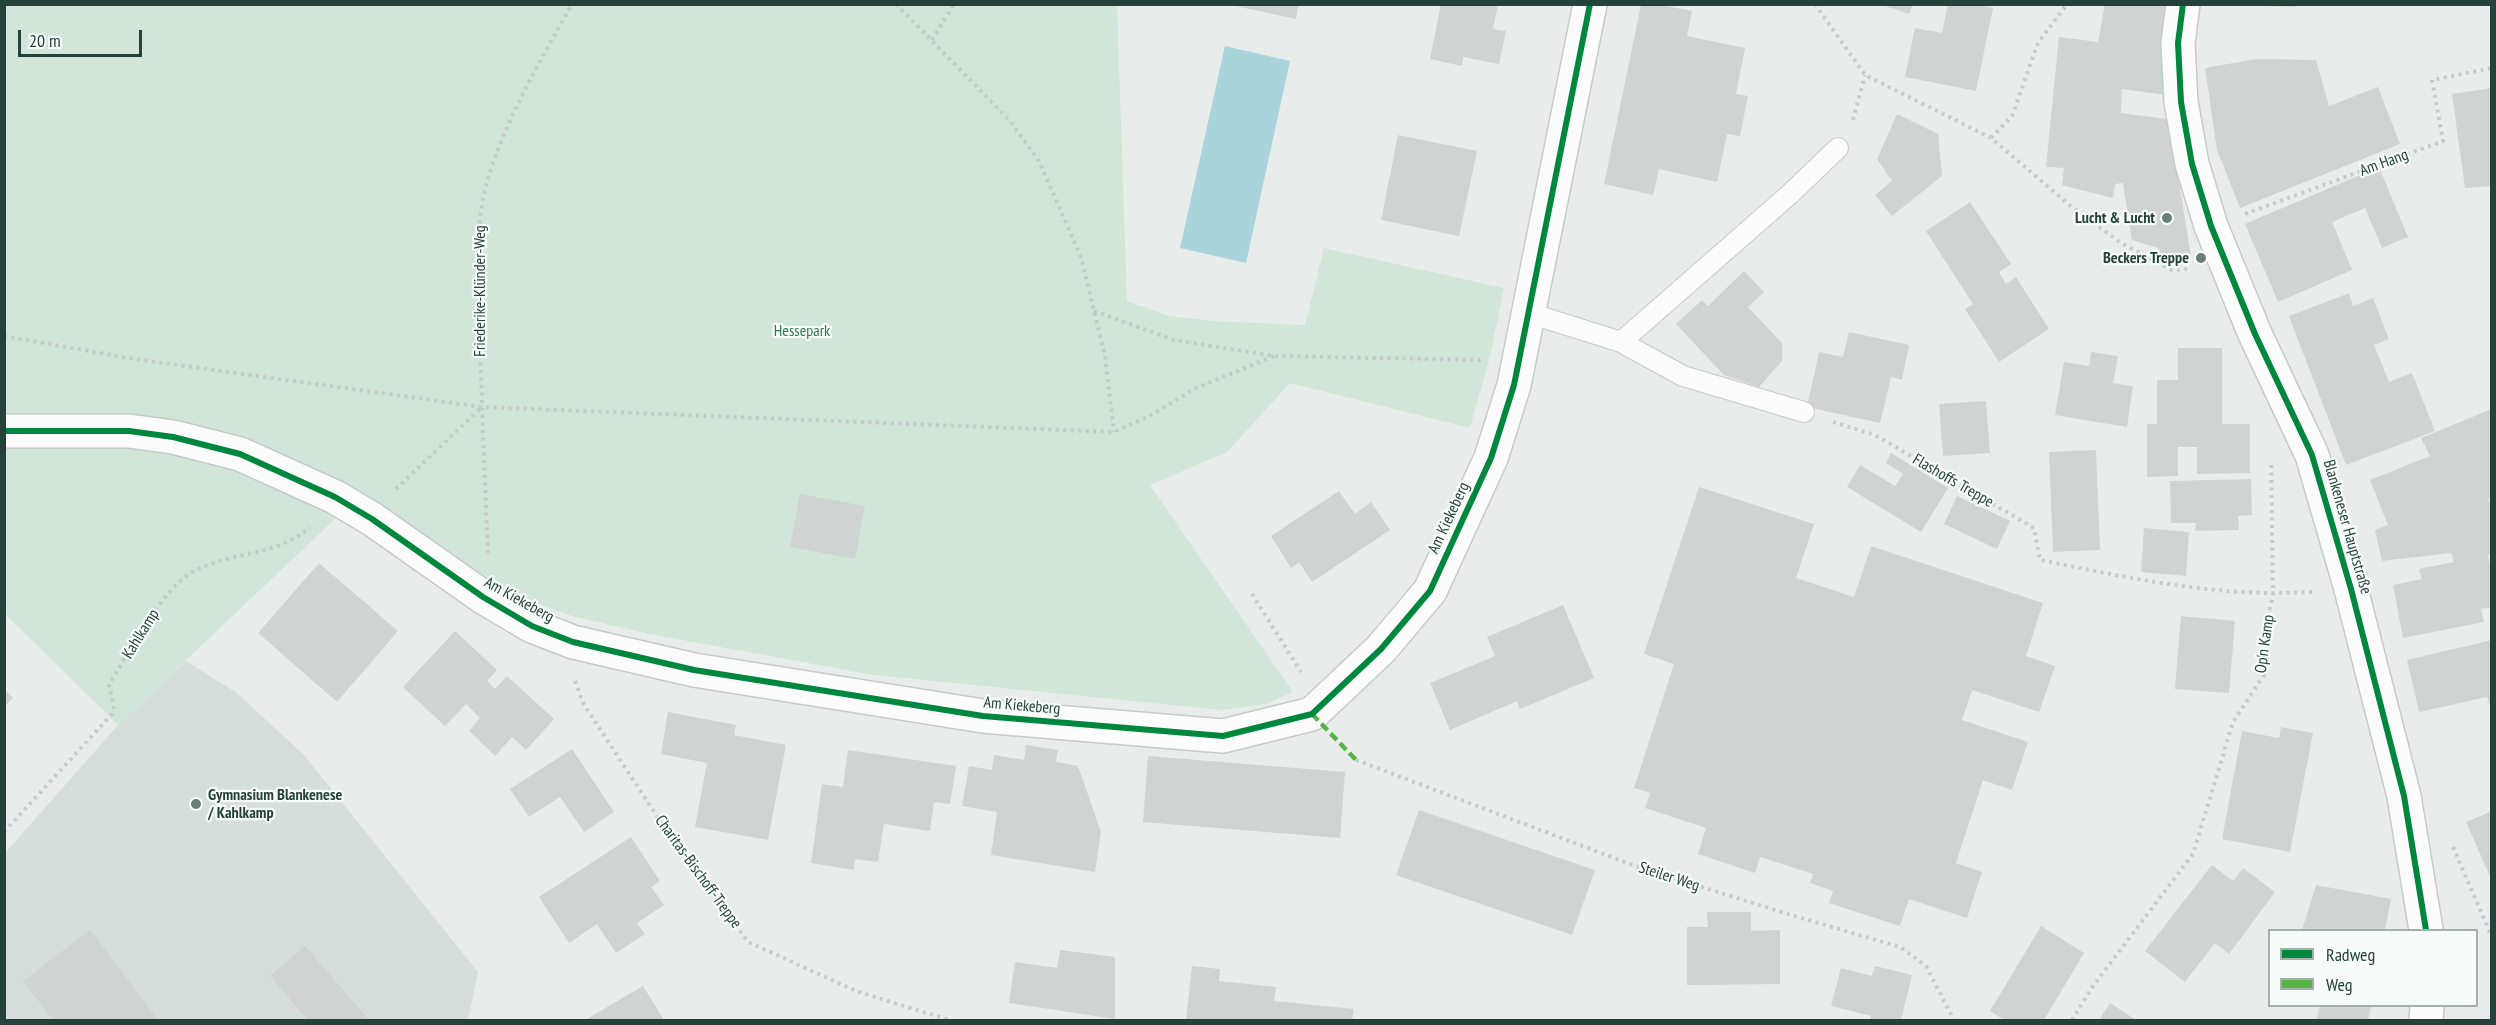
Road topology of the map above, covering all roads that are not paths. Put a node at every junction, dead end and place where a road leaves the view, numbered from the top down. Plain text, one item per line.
1 (1590, 4) edge
2 (2183, 4) edge
3 (1838, 148) road end
4 (1529, 313) junction
5 (1621, 342) junction
6 (1804, 412) road end
7 (4, 431) edge
8 (2426, 929) edge

1 - 4 street, Am Kiekeberg
2 - 8 street, Blankeneser Hauptstraße
3 - 5 lane
4 - 5 lane
4 - 7 street, Am Kiekeberg
5 - 6 lane

